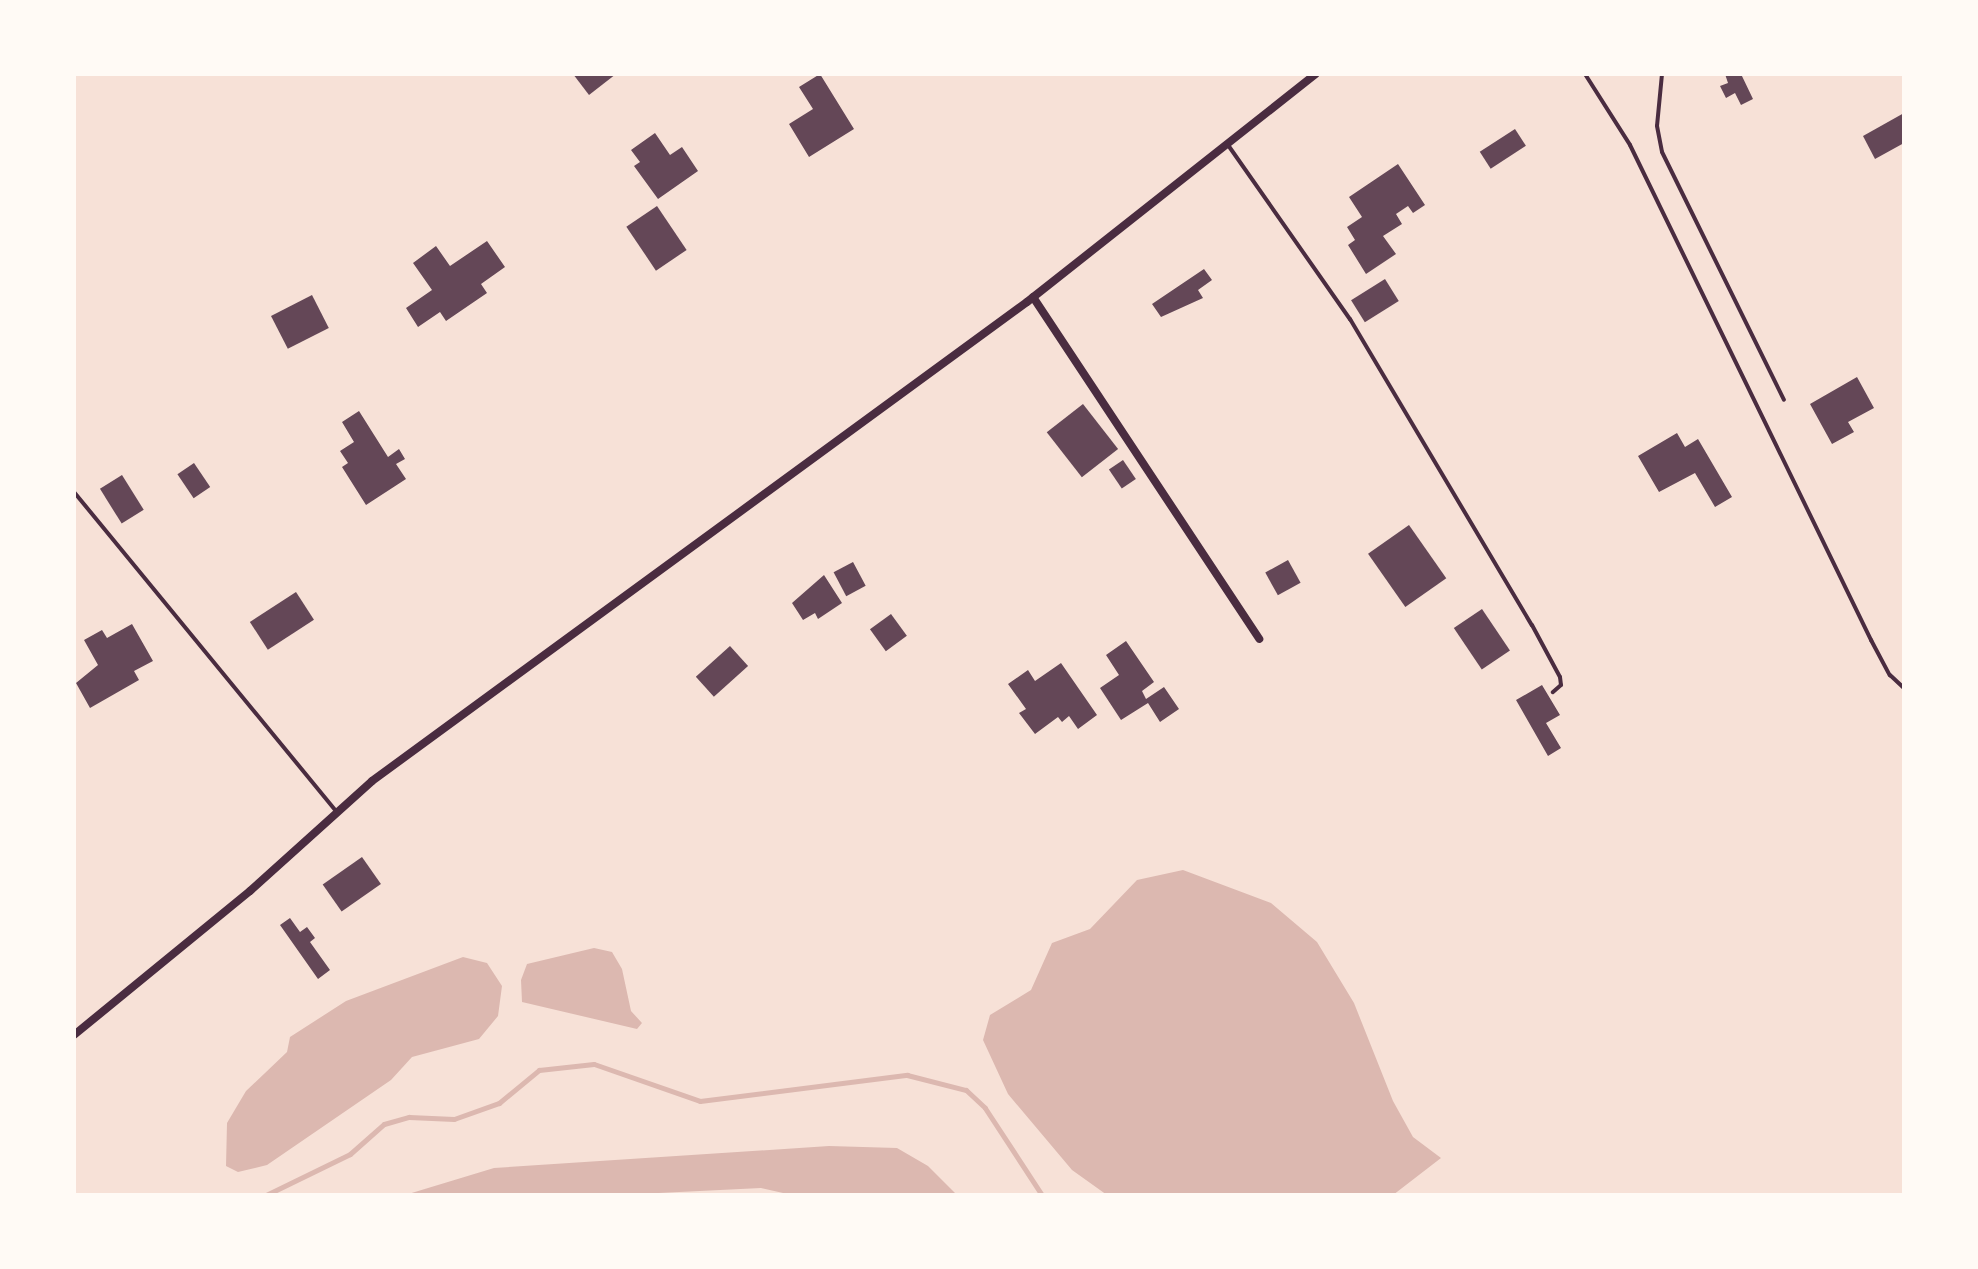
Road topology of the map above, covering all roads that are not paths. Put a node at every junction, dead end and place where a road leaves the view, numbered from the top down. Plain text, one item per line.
1 (1316, 74) edge
2 (1585, 74) edge
3 (1662, 74) edge
4 (1226, 143) junction
5 (1033, 297) junction
6 (1784, 400) dead end
7 (74, 492) edge
8 (1259, 639) dead end
9 (1904, 688) edge
10 (1553, 692) dead end
11 (337, 812) junction
12 (74, 1035) edge

1 - 4 street
2 - 9 lane
3 - 6 lane
4 - 5 street
4 - 10 lane
5 - 8 street
5 - 11 street
7 - 11 lane
11 - 12 street

